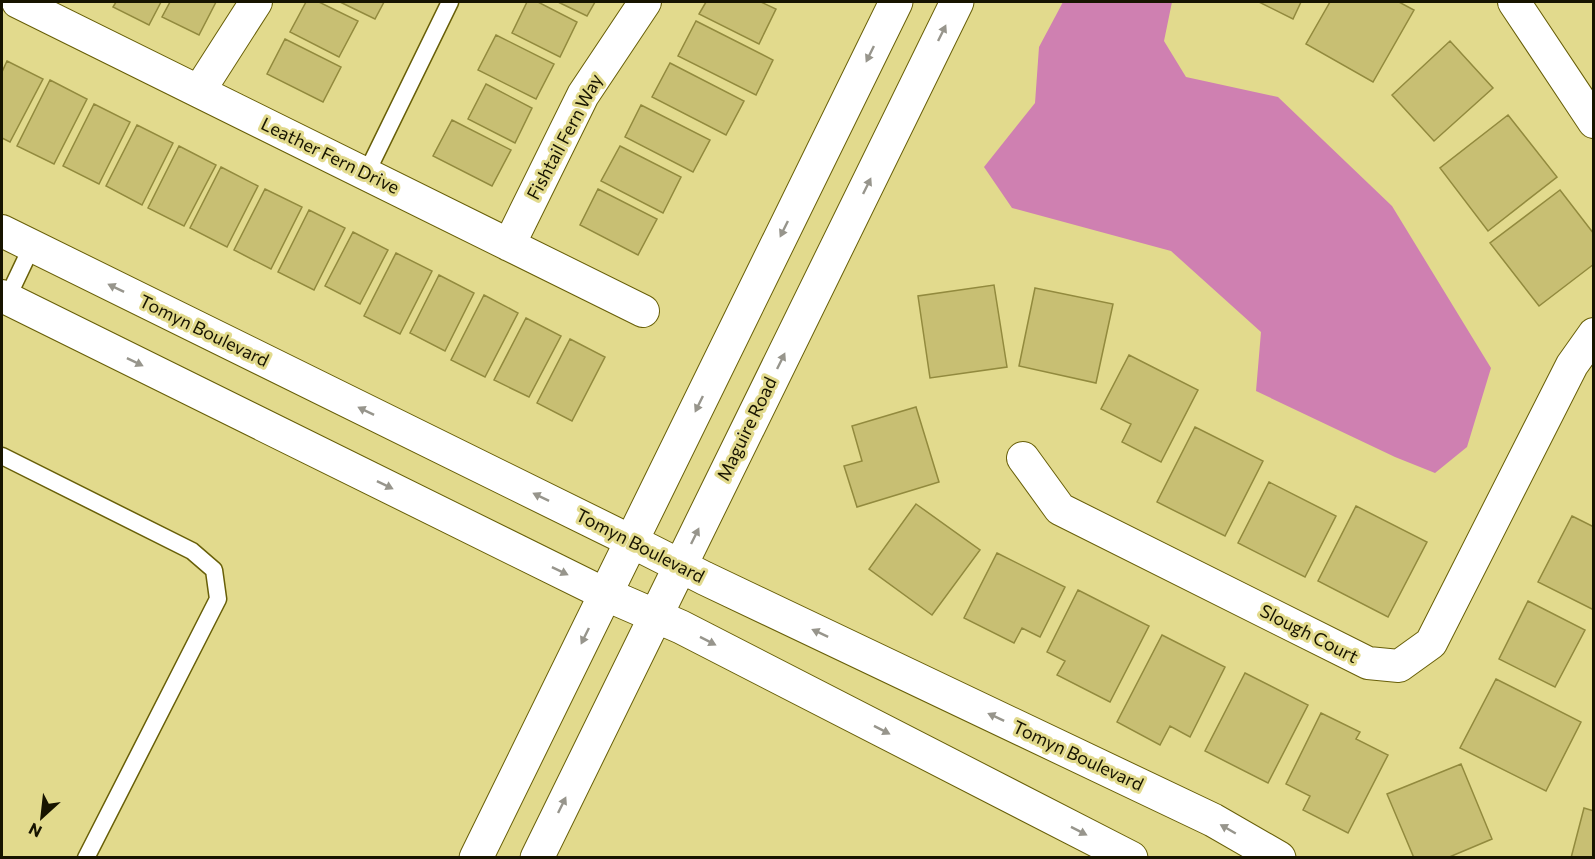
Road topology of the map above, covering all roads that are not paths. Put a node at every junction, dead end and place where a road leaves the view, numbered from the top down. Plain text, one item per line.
1 (18, 2) edge
2 (256, 2) edge
3 (450, 2) edge
4 (645, 2) edge
5 (896, 2) edge
6 (957, 2) edge
7 (1514, 2) edge
8 (199, 91) junction
9 (1593, 122) edge
10 (366, 174) junction
11 (2, 231) edge
12 (509, 245) junction
13 (32, 246) junction
14 (3, 302) edge
15 (643, 311) dead end
16 (1593, 334) edge
17 (2, 456) edge
18 (1023, 458) dead end
19 (632, 541) junction
20 (680, 566) junction
21 (606, 594) junction
22 (656, 616) junction
23 (86, 858) edge
24 (476, 858) edge
25 (537, 858) edge
26 (1131, 858) edge
27 (1279, 858) edge

1 - 8 street, Leather Fern Drive
2 - 8 street
3 - 10 lane
4 - 12 street, Fishtail Fern Way
5 -> 19 main road
20 -> 6 main road, Maguire Road
7 - 9 street
8 - 10 street, Leather Fern Drive
10 - 12 street, Leather Fern Drive
11 - 13 street, Tomyn Boulevard
12 - 15 street, Leather Fern Drive
13 - 14 lane
19 -> 13 street, Tomyn Boulevard
14 -> 21 street
16 - 18 street, Slough Court
17 - 23 lane
19 - 20 main road, Tomyn Boulevard
19 - 21 main road
20 - 22 main road, Maguire Road
27 -> 20 main road, Tomyn Boulevard
21 - 22 main road
21 -> 24 main road
25 -> 22 main road, Maguire Road
22 -> 26 main road

